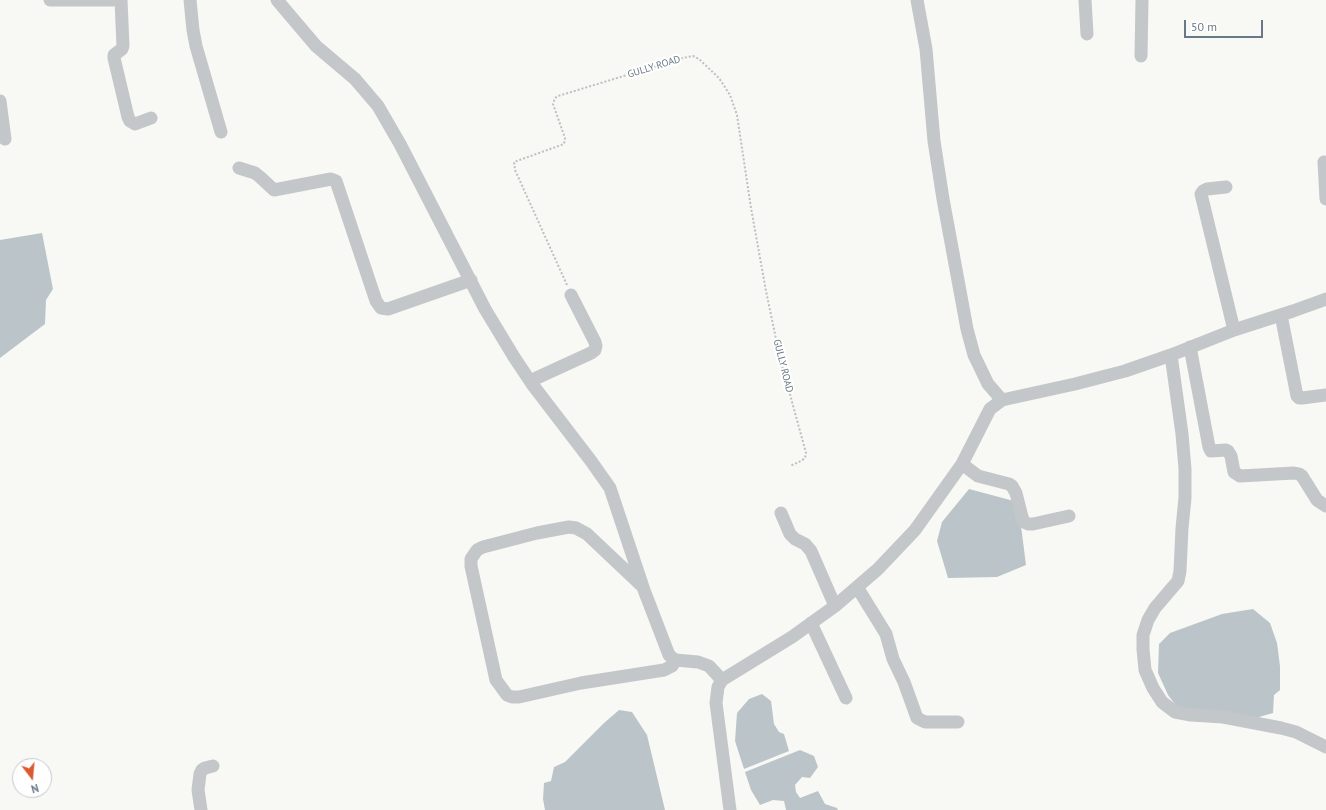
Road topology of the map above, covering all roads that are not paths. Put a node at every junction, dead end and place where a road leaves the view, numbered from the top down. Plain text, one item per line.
1 (50, 0) edge
2 (113, 0) edge
3 (121, 0) edge
4 (190, 0) edge
5 (278, 0) edge
6 (917, 0) edge
7 (1085, 0) edge
8 (1142, 0) edge
9 (1086, 34) dead end
10 (1141, 56) dead end
11 (0, 101) edge
12 (152, 118) dead end
13 (221, 132) dead end
14 (5, 139) dead end
15 (1324, 162) dead end
16 (239, 168) dead end
17 (1226, 187) dead end
18 (1326, 199) edge
19 (471, 280) junction
20 (571, 295) road end
21 (1326, 299) edge
22 (1281, 315) junction
23 (1234, 330) junction
24 (1190, 347) junction
25 (1171, 355) junction
26 (530, 381) junction
27 (1326, 395) edge
28 (1002, 400) junction
29 (962, 464) junction
30 (1326, 506) edge
31 (782, 512) dead end
32 (1069, 516) dead end
33 (643, 586) junction
34 (857, 587) junction
35 (835, 606) junction
36 (811, 623) junction
37 (676, 660) junction
38 (722, 680) junction
39 (846, 698) dead end
40 (958, 722) dead end
41 (1326, 747) edge
42 (213, 766) dead end
43 (200, 810) edge
44 (730, 810) edge

1 - 2 street
3 - 12 street
4 - 13 street
5 - 19 street
6 - 28 street
7 - 9 street
8 - 10 street
11 - 14 street
15 - 18 street
16 - 19 street
17 - 23 street
19 - 26 street
20 - 26 street
21 - 22 street
22 - 23 street
22 - 27 street
23 - 24 street
24 - 25 street
24 - 30 street
25 - 28 street
25 - 41 street
26 - 33 street
28 - 29 street
29 - 32 street
29 - 34 street
31 - 35 street
33 - 37 street
33 - 37 street
34 - 35 street
34 - 40 street
35 - 36 street
36 - 38 street
36 - 39 street
37 - 38 street
38 - 44 street
42 - 43 street

